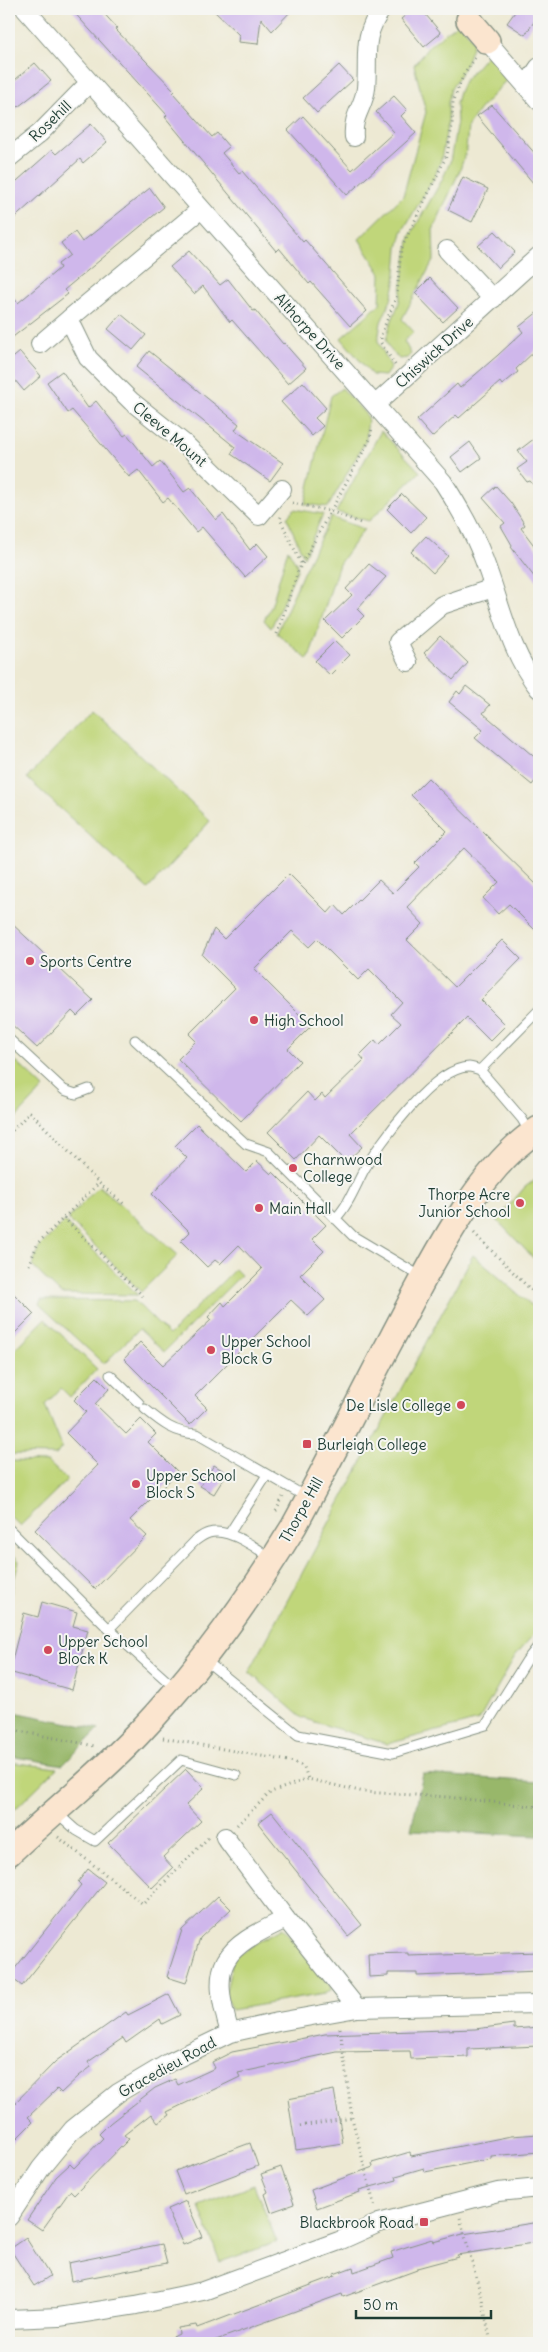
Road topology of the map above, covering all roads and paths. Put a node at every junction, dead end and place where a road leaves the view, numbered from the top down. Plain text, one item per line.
1 (25, 9) edge
2 (382, 9) edge
3 (465, 14) edge
4 (487, 41) junction
5 (539, 67) edge
6 (89, 83) junction
7 (526, 86) junction
8 (539, 101) edge
9 (348, 128) dead end
10 (9, 158) edge
11 (201, 209) junction
12 (447, 250) dead end
13 (539, 256) edge
14 (493, 299) junction
15 (69, 319) junction
16 (40, 344) dead end
17 (391, 373) dead end
18 (375, 405) junction
19 (286, 496) joint
20 (285, 511) dead end
21 (330, 512) junction
22 (363, 524) dead end
23 (302, 564) junction
24 (493, 588) junction
25 (277, 634) dead end
26 (408, 662) dead end
27 (539, 689) edge
28 (539, 1010) edge
29 (9, 1039) edge
30 (135, 1040) dead end
31 (480, 1070) junction
32 (89, 1089) dead end
33 (535, 1132) edge
34 (9, 1134) edge
35 (98, 1182) junction
36 (125, 1205) dead end
37 (64, 1218) junction
38 (335, 1219) junction
39 (459, 1219) junction
40 (29, 1264) dead end
41 (424, 1278) junction
42 (145, 1298) dead end
43 (539, 1298) edge
44 (110, 1375) dead end
45 (267, 1475) junction
46 (309, 1498) junction
47 (9, 1529) edge
48 (229, 1534) junction
49 (273, 1560) junction
50 (109, 1629) junction
51 (539, 1645) edge
52 (203, 1658) junction
53 (176, 1690) junction
54 (9, 1729) edge
55 (139, 1733) junction
56 (95, 1746) dead end
57 (236, 1775) dead end
58 (308, 1779) junction
59 (539, 1807) edge
60 (47, 1817) junction
61 (224, 1837) junction
62 (9, 1853) edge
63 (286, 1919) junction
64 (539, 2004) edge
65 (357, 2008) junction
66 (338, 2011) junction
67 (230, 2033) junction
68 (352, 2118) junction
69 (300, 2126) dead end
70 (539, 2188) edge
71 (456, 2203) junction
72 (9, 2217) edge
73 (379, 2223) junction
74 (9, 2319) edge
75 (492, 2343) edge

1 - 6 street, Althorpe Drive
2 - 9 street
3 - 4 street
4 - 7 street
4 - 17 path
5 - 7 street
6 - 10 street, Rosehill
6 - 11 street, Althorpe Drive
7 - 8 street
11 - 15 street
11 - 18 street, Althorpe Drive
12 - 14 street
13 - 14 street, Chiswick Drive
14 - 18 street, Chiswick Drive
15 - 16 street
15 - 19 street, Cleeve Mount
18 - 21 path
18 - 24 street, Althorpe Drive
19 - 21 path
20 - 23 path
21 - 22 path
21 - 23 path
23 - 25 path
24 - 26 street
24 - 27 street, Althorpe Drive
28 - 31 lane
29 - 32 lane
30 - 38 lane
31 - 33 lane
31 - 38 lane
33 - 39 street, Thorpe Hill
34 - 35 path
35 - 36 path
35 - 37 path
37 - 40 path
37 - 42 path
38 - 41 lane
39 - 41 street, Thorpe Hill
39 - 43 path
41 - 46 street, Thorpe Hill
44 - 45 lane
45 - 46 lane
45 - 48 lane
46 - 49 street, Thorpe Hill
47 - 50 lane
48 - 49 lane
48 - 50 lane
49 - 52 street, Thorpe Hill
50 - 53 lane
51 - 52 lane
52 - 53 street, Thorpe Hill
53 - 55 street, Thorpe Hill
54 - 56 path
55 - 58 path
55 - 60 street, Thorpe Hill
57 - 60 lane
58 - 59 path
58 - 61 path
60 - 61 path
60 - 62 street, Thorpe Hill
61 - 63 street
63 - 65 street
63 - 67 street, Gracedieu Road
64 - 65 street, Gracedieu Road
65 - 66 street, Gracedieu Road
66 - 67 street, Gracedieu Road
66 - 68 path
67 - 72 street, Gracedieu Road
68 - 69 path
68 - 73 path
70 - 71 street
71 - 73 street
71 - 75 path
73 - 74 street

